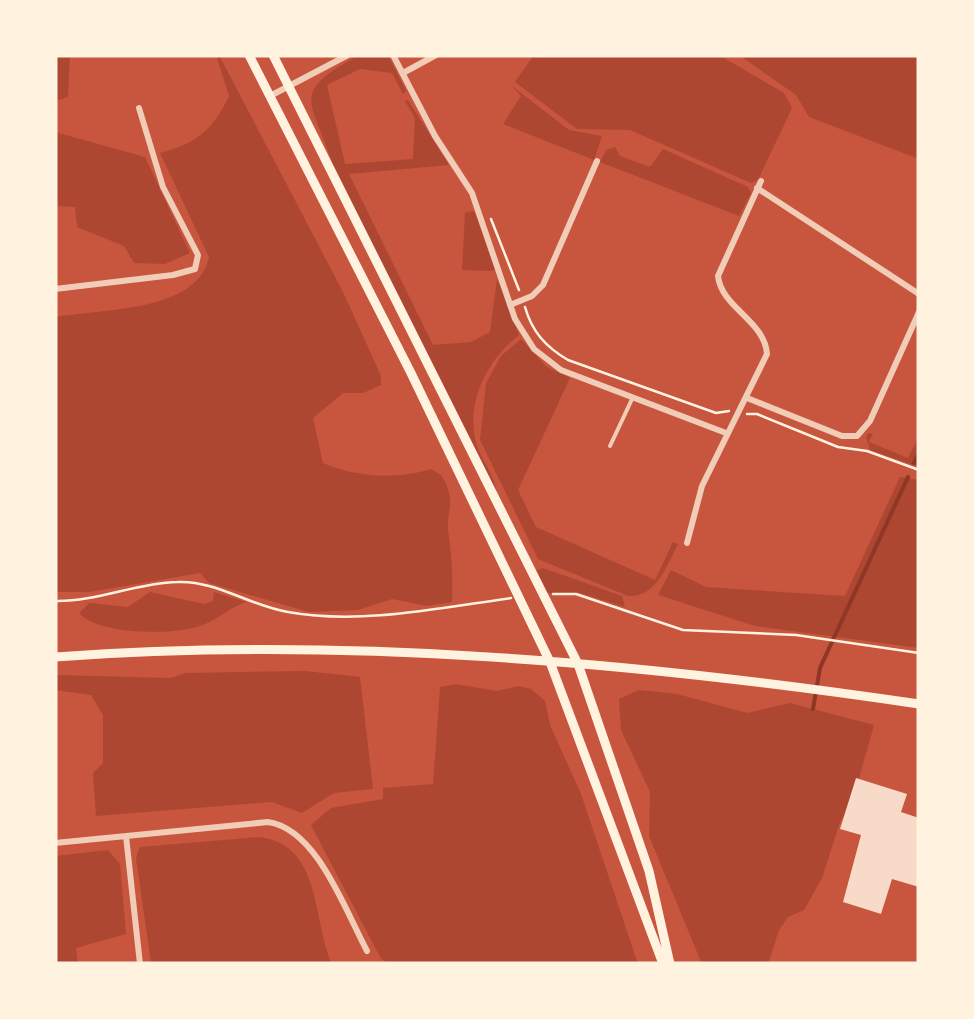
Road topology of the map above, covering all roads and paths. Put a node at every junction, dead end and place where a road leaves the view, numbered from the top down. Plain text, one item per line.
1 (249, 55) edge
2 (273, 55) edge
3 (348, 55) edge
4 (393, 55) edge
5 (436, 55) edge
6 (403, 73) junction
7 (290, 87) junction
8 (268, 96) junction
9 (140, 108) dead end
10 (597, 161) dead end
11 (55, 289) edge
12 (919, 294) edge
13 (510, 305) junction
14 (919, 312) edge
15 (532, 328) dead end
16 (633, 397) junction
17 (747, 398) junction
18 (738, 412) junction
19 (726, 433) junction
20 (610, 446) dead end
21 (919, 470) edge
22 (687, 543) dead end
23 (551, 594) dead end
24 (512, 598) dead end
25 (55, 602) edge
26 (919, 653) edge
27 (55, 657) edge
28 (550, 662) junction
29 (578, 664) junction
30 (919, 704) edge
31 (126, 836) junction
32 (55, 842) edge
33 (367, 951) dead end
34 (140, 964) edge
35 (667, 964) edge

1 - 8 main road
2 - 7 main road
3 - 7 street
4 - 6 street
5 - 6 street
6 - 13 street
7 - 8 street
7 - 29 main road
8 - 28 main road
9 - 11 street
10 - 13 street
12 - 17 street
13 - 16 street
14 - 17 street
15 - 18 path
16 - 19 street
16 - 20 lane
17 - 18 street
18 - 19 street
18 - 21 path
19 - 22 street
23 - 26 path
24 - 25 path
27 - 28 main road
28 - 29 main road
28 - 35 main road
29 - 30 main road
29 - 35 main road
31 - 32 street
31 - 33 street
31 - 34 street

